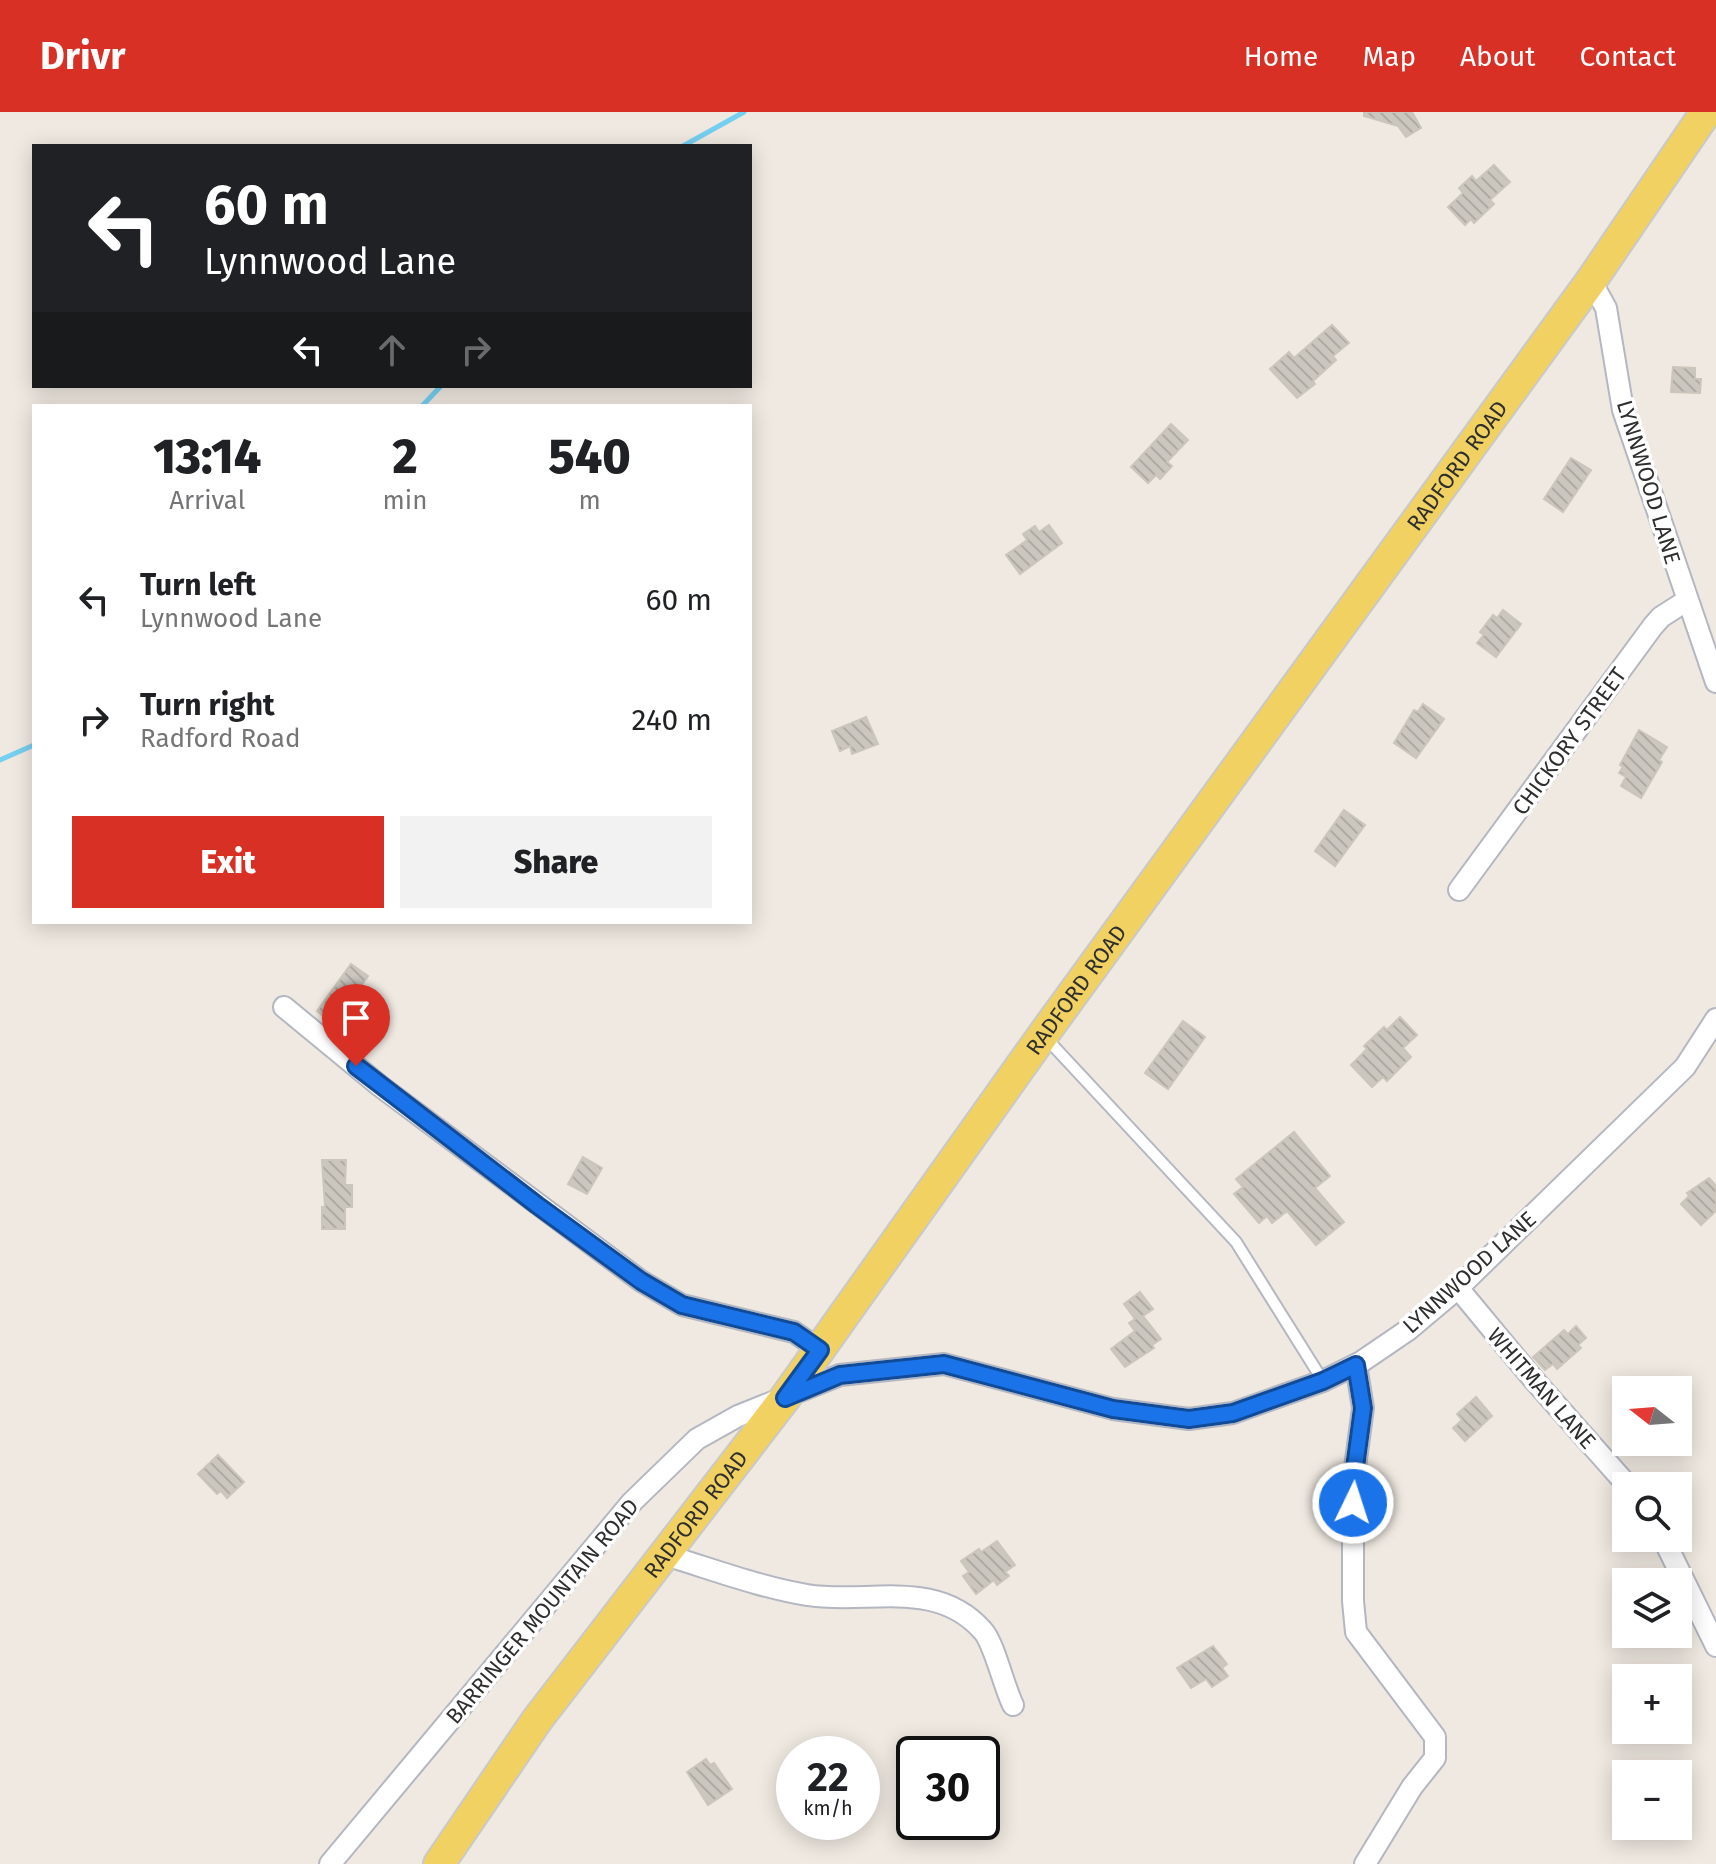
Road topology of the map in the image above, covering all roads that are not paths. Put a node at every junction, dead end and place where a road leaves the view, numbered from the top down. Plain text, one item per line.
1 (1706, 112) edge
2 (1591, 281) junction
3 (1686, 601) junction
4 (1716, 682) edge
5 (1459, 890) dead end
6 (284, 1007) dead end
7 (1716, 1019) edge
8 (1043, 1035) junction
9 (1458, 1288) junction
10 (820, 1350) junction
11 (1356, 1365) junction
12 (1323, 1381) junction
13 (785, 1398) junction
14 (1616, 1472) edge
15 (1670, 1552) edge
16 (665, 1555) junction
17 (1716, 1646) edge
18 (1013, 1705) dead end
19 (330, 1864) edge
20 (439, 1864) edge
21 (1365, 1864) edge

1 - 2 main road, RADFORD ROAD
2 - 3 street, LYNNWOOD LANE
2 - 8 main road, RADFORD ROAD
3 - 4 street, LYNNWOOD LANE
3 - 5 street, CHICKORY STREET
6 - 10 street
7 - 9 street, LYNNWOOD LANE
8 - 10 main road, RADFORD ROAD
8 - 12 lane
9 - 11 street, LYNNWOOD LANE
9 - 14 street, WHITMAN LANE
10 - 13 main road, RADFORD ROAD
11 - 12 street, LYNNWOOD LANE
11 - 21 street
12 - 13 street, LYNNWOOD LANE
13 - 16 main road, RADFORD ROAD
13 - 19 street, BARRINGER MOUNTAIN ROAD
15 - 17 street
16 - 18 street
16 - 20 main road, RADFORD ROAD

